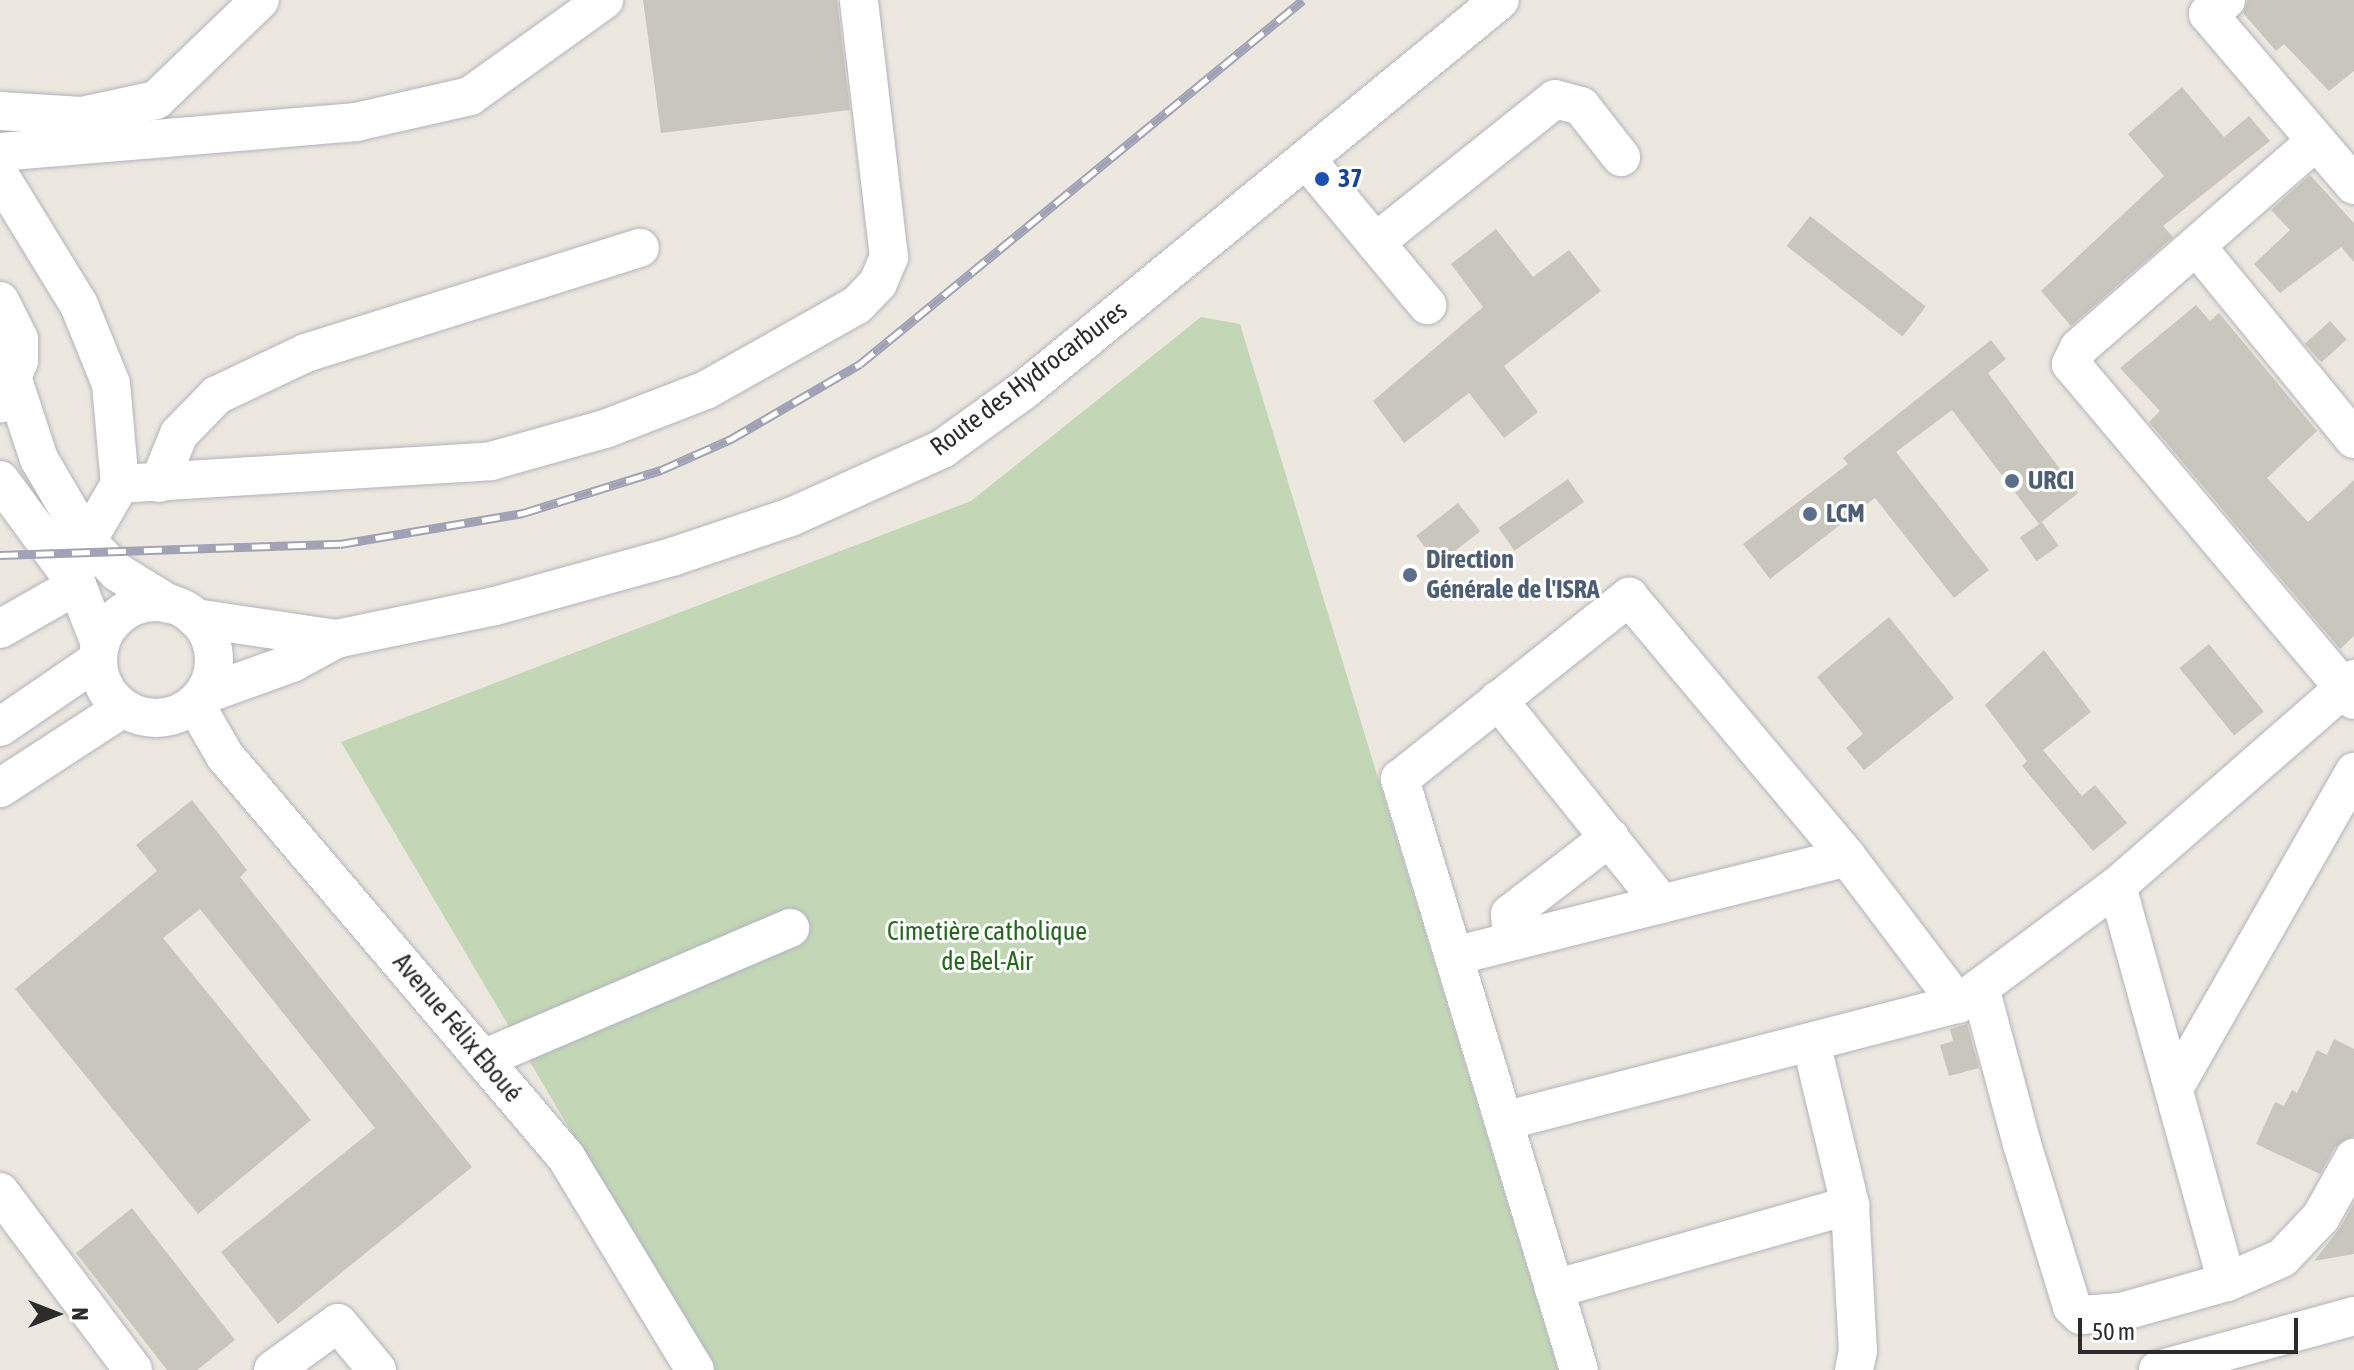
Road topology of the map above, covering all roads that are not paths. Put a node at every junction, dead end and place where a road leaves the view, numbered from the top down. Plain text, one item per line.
1 (260, 0) edge
2 (604, 0) edge
3 (859, 0) edge
4 (1500, 0) edge
5 (2226, 0) edge
6 (0, 111) edge
7 (2316, 141) junction
8 (0, 152) edge
9 (1621, 157) dead end
10 (1306, 159) junction
11 (0, 176) edge
12 (2354, 185) edge
13 (1376, 242) junction
14 (2197, 247) junction
15 (640, 248) dead end
16 (0, 301) edge
17 (1427, 305) dead end
18 (7, 394) edge
19 (2354, 439) edge
20 (0, 480) edge
21 (159, 483) junction
22 (120, 484) junction
23 (87, 541) junction
24 (77, 585) junction
25 (182, 611) junction
26 (0, 629) edge
27 (336, 639) junction
28 (99, 652) junction
29 (2350, 690) edge
30 (199, 699) junction
31 (1498, 700) junction
32 (123, 708) junction
33 (0, 727) edge
34 (2354, 772) edge
35 (0, 788) edge
36 (1610, 837) junction
37 (1847, 857) junction
38 (2117, 886) junction
39 (1662, 904) junction
40 (790, 928) dead end
41 (1512, 941) junction
42 (1454, 956) junction
43 (1970, 997) junction
44 (1811, 1042) junction
45 (483, 1059) junction
46 (2174, 1088) junction
47 (1504, 1121) junction
48 (2354, 1158) edge
49 (0, 1192) edge
50 (1850, 1205) junction
51 (2227, 1282) junction
52 (1554, 1289) junction
53 (2354, 1316) edge
54 (133, 1370) edge
55 (273, 1370) edge
56 (377, 1370) edge
57 (695, 1370) edge
58 (1579, 1370) edge
59 (1854, 1370) edge
60 (2158, 1370) edge

1 - 6 street
2 - 8 street
3 - 21 street
4 - 10 street, Route des Hydrocarbures
5 - 7 street
7 - 12 street
7 - 14 street
9 - 13 street
10 - 13 street
10 - 27 street, Route des Hydrocarbures
11 - 22 street
13 - 17 street
14 - 19 street
14 - 29 street
15 - 21 street
16 - 18 street
18 - 23 street
20 - 24 street
21 - 22 street
22 - 23 street
23 - 25 street
24 - 26 street
24 - 28 street
25 - 27 street, Route des Hydrocarbures
25 - 28 street
25 - 30 street
27 - 30 street, Route des Hydrocarbures
28 - 32 street
28 - 33 street
29 - 38 street
30 - 32 street
30 - 45 street, Avenue Félix Eboué
31 - 36 street
31 - 37 street
31 - 42 street
32 - 35 street
34 - 46 street
36 - 39 street
36 - 41 street
37 - 39 street
37 - 43 street
38 - 43 street
38 - 46 street
39 - 41 street
40 - 45 street
41 - 42 street
42 - 47 street
43 - 44 street
43 - 51 street
44 - 47 street
44 - 50 street
45 - 57 street, Avenue Félix Eboué
46 - 51 street
47 - 52 street
48 - 51 street
49 - 54 street
50 - 52 street
50 - 59 street
52 - 58 street
53 - 60 street
55 - 56 street

